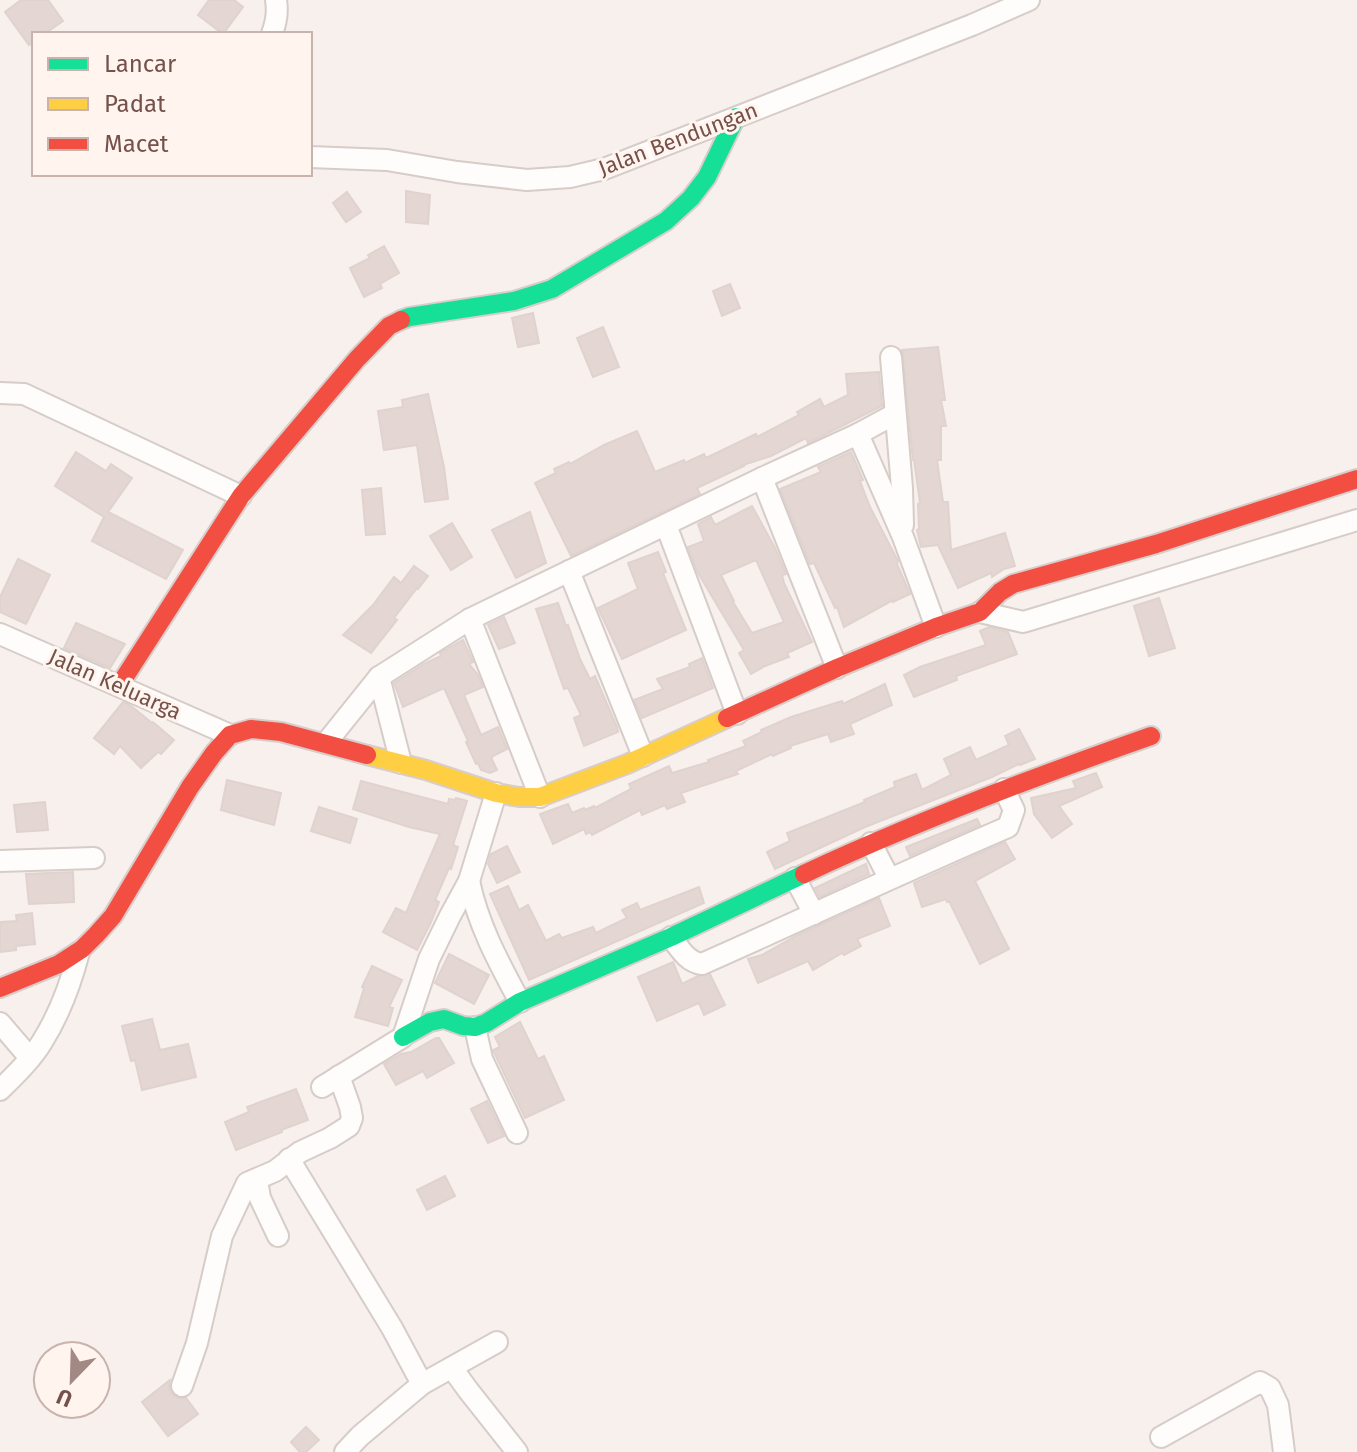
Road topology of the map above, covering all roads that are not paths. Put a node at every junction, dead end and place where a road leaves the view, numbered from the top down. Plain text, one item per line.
1 (276, 0) edge
2 (1029, 0) edge
3 (273, 32) edge
4 (736, 117) junction
5 (312, 157) edge
6 (891, 357) dead end
7 (0, 393) edge
8 (895, 414) junction
9 (858, 434) junction
10 (762, 478) junction
11 (1357, 479) edge
12 (241, 496) junction
13 (1357, 520) edge
14 (666, 525) junction
15 (903, 537) junction
16 (569, 571) junction
17 (980, 612) junction
18 (470, 619) junction
19 (936, 627) junction
20 (0, 634) edge
21 (837, 668) junction
22 (379, 677) junction
23 (119, 686) junction
24 (737, 714) junction
25 (230, 735) junction
26 (1151, 736) dead end
27 (326, 743) junction
28 (643, 756) junction
29 (401, 763) junction
30 (1004, 789) junction
31 (496, 793) junction
32 (540, 797) junction
33 (871, 843) junction
34 (94, 858) dead end
35 (0, 861) edge
36 (795, 878) junction
37 (889, 878) junction
38 (469, 881) junction
39 (814, 914) junction
40 (671, 937) junction
41 (79, 952) junction
42 (0, 988) edge
43 (520, 1002) junction
44 (0, 1023) edge
45 (475, 1027) junction
46 (403, 1037) junction
47 (30, 1058) junction
48 (0, 1090) edge
49 (517, 1133) dead end
50 (289, 1159) junction
51 (257, 1180) junction
52 (278, 1236) dead end
53 (497, 1342) dead end
54 (452, 1368) junction
55 (422, 1384) junction
56 (182, 1386) dead end
57 (1161, 1437) dead end
58 (365, 1444) edge
59 (345, 1452) edge
60 (517, 1452) edge
61 (1284, 1452) edge

1 - 3 street
2 - 4 street, Jalan Bendungan
4 - 5 street, Jalan Bendungan
4 - 12 street
6 - 8 street
7 - 12 street
8 - 9 street
8 - 15 street
9 - 10 street
9 - 15 street
10 - 14 street
10 - 21 street
11 - 17 street
12 - 23 street
13 - 17 street
14 - 16 street
14 - 24 street
15 - 19 street
16 - 18 street
16 - 28 street
17 - 19 street
18 - 22 street
18 - 32 street
19 - 21 street
20 - 23 street, Jalan Keluarga
21 - 24 street
22 - 27 street
22 - 29 street
23 - 25 street, Jalan Keluarga
24 - 28 street
25 - 27 street
25 - 41 street
26 - 30 street
27 - 29 street
28 - 32 street
29 - 31 street
30 - 33 street
30 - 37 street
31 - 32 street
31 - 38 street
33 - 36 street
33 - 37 street
34 - 35 street
36 - 39 street
36 - 40 street
37 - 39 street
38 - 43 street
38 - 46 street
39 - 40 street
40 - 43 street
41 - 42 street
41 - 47 street
43 - 45 street
44 - 47 street
45 - 46 street
45 - 49 street
46 - 50 street
47 - 48 street
50 - 51 street
50 - 55 street
51 - 52 street
51 - 56 street
53 - 54 street
54 - 55 street
54 - 60 street
55 - 58 street
57 - 61 street
58 - 59 street

